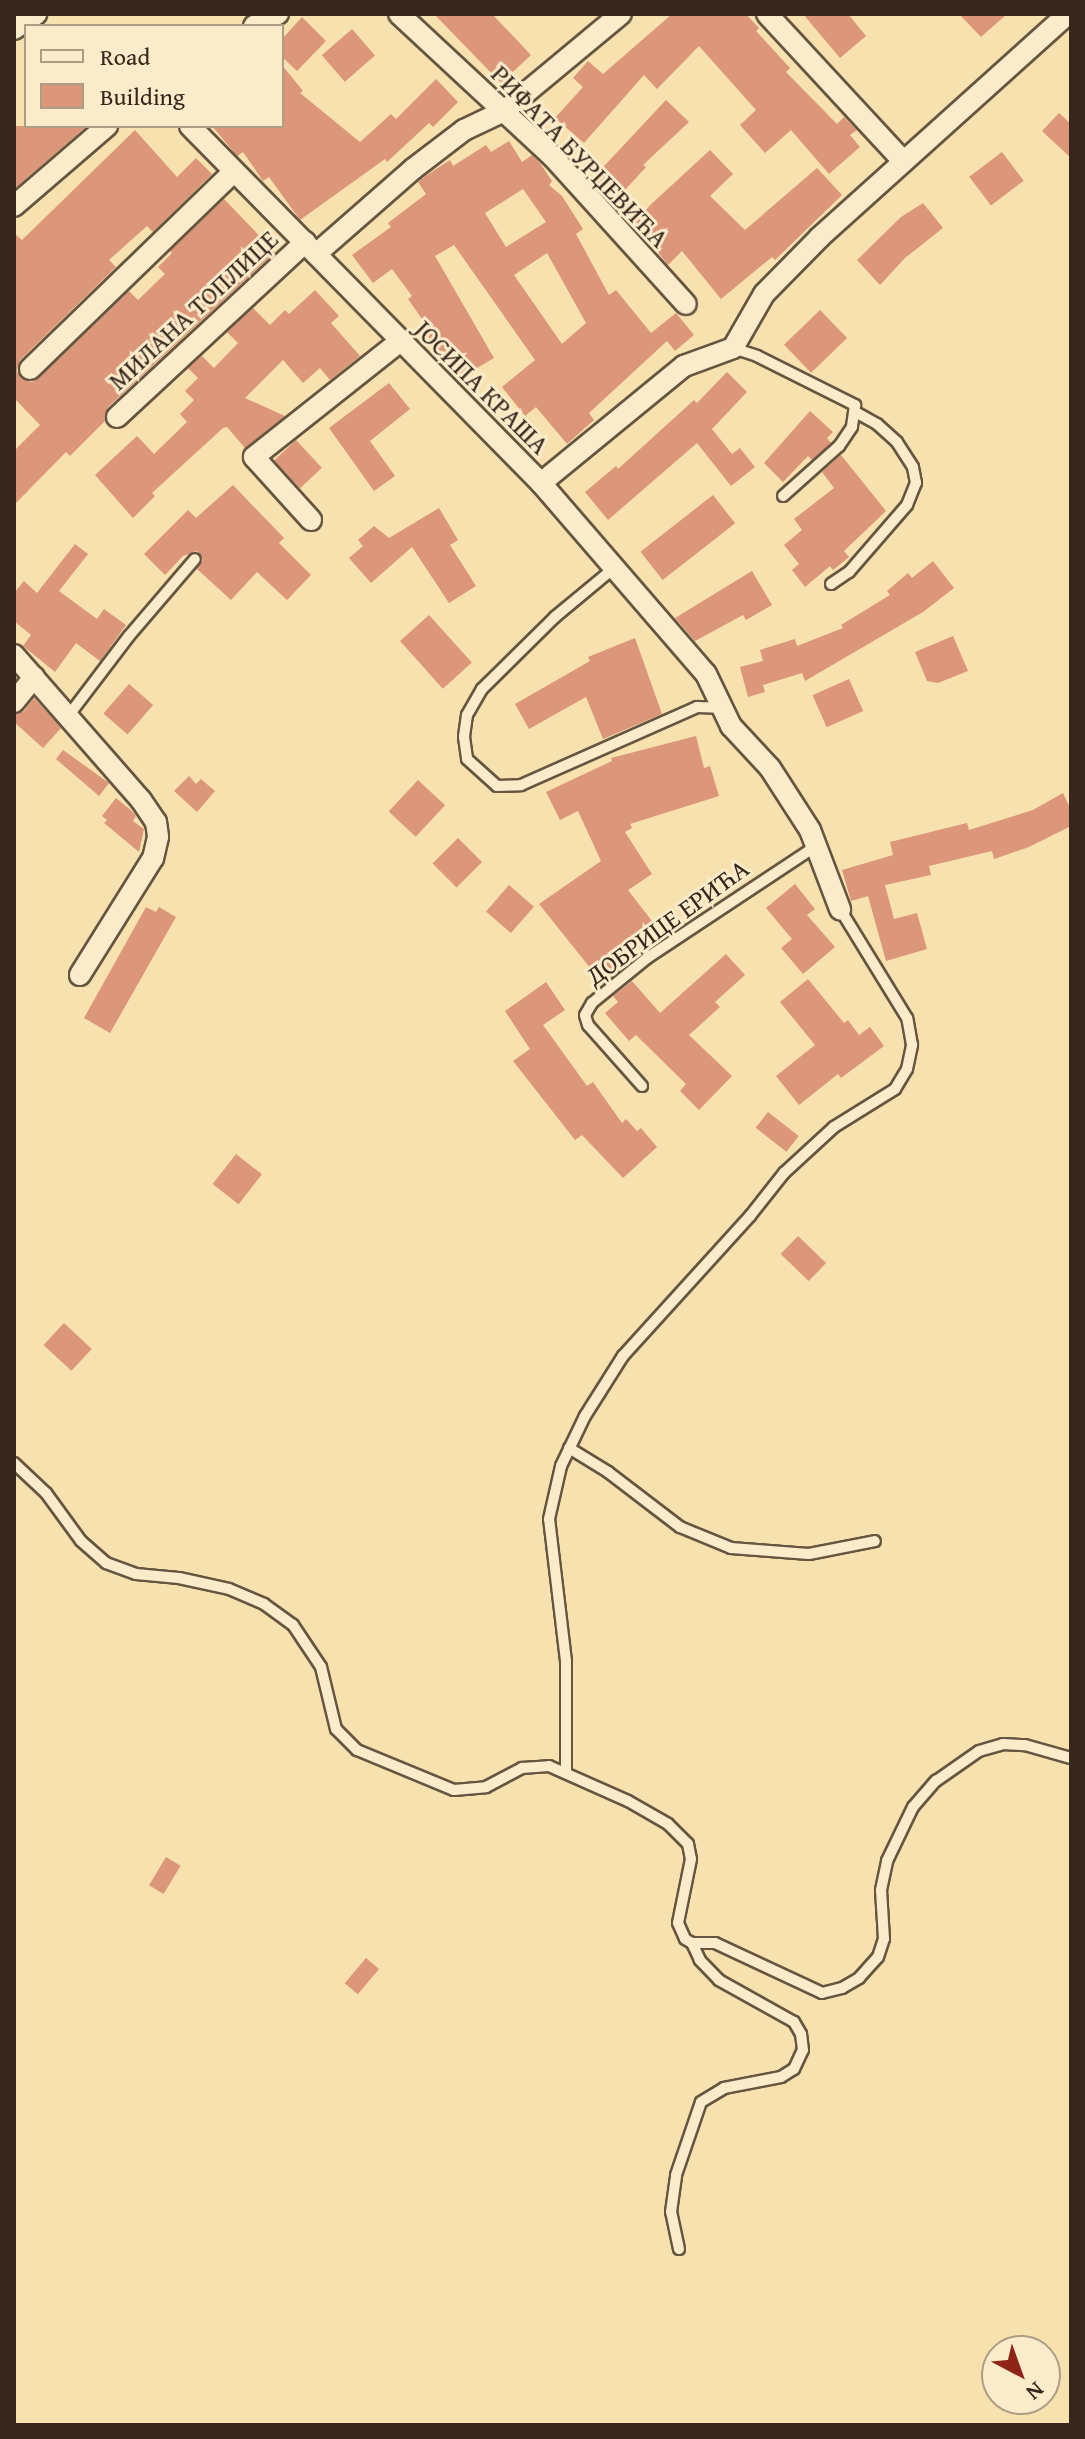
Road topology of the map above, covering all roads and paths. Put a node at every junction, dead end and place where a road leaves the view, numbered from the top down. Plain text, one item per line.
1 (36, 14) edge
2 (278, 14) edge
3 (399, 14) edge
4 (621, 14) edge
5 (767, 14) edge
6 (1068, 14) edge
7 (258, 24) edge
8 (14, 29) edge
9 (504, 111) junction
10 (105, 128) edge
11 (192, 128) edge
12 (903, 161) junction
13 (232, 173) junction
14 (15, 203) edge
15 (310, 248) junction
16 (686, 304) dead end
17 (399, 342) junction
18 (733, 348) junction
19 (30, 369) dead end
20 (857, 413) junction
21 (117, 417) dead end
22 (541, 483) junction
23 (783, 496) dead end
24 (311, 520) dead end
25 (195, 559) dead end
26 (614, 568) junction
27 (831, 584) dead end
28 (14, 655) edge
29 (34, 677) junction
30 (14, 702) edge
31 (720, 708) junction
32 (69, 715) junction
33 (816, 846) junction
34 (840, 909) joint
35 (80, 975) dead end
36 (642, 1086) dead end
37 (569, 1448) junction
38 (14, 1463) edge
39 (875, 1541) dead end
40 (1071, 1758) edge
41 (566, 1773) junction
42 (692, 1943) junction
43 (679, 2249) dead end

1 - 8 street
2 - 7 street
3 - 9 street, РИФАТА БУРЏЕВИЋА
4 - 9 street, МИЛАНА ТОПЛИЦЕ
5 - 12 street
6 - 12 street
9 - 15 street, МИЛАНА ТОПЛИЦЕ
9 - 16 street, РИФАТА БУРЏЕВИЋА
10 - 14 street
11 - 13 street, ЈОСИПА КРАША
12 - 18 street
13 - 15 street, ЈОСИПА КРАША
13 - 19 street
15 - 17 street, ЈОСИПА КРАША
15 - 21 street, МИЛАНА ТОПЛИЦЕ
17 - 22 street, ЈОСИПА КРАША
17 - 24 street
18 - 20 lane
18 - 22 street, ЈОСИПА КРАША
20 - 23 lane
20 - 27 lane
22 - 26 street
25 - 32 lane
26 - 31 street
26 - 31 lane
28 - 29 street
29 - 30 street
29 - 32 street
31 - 33 street
32 - 35 street
33 - 34 street
33 - 36 lane, ДОБРИЦЕ ЕРИЋА
34 - 37 lane
37 - 39 lane
37 - 41 lane
38 - 41 lane
40 - 42 lane
41 - 42 lane
42 - 43 lane

